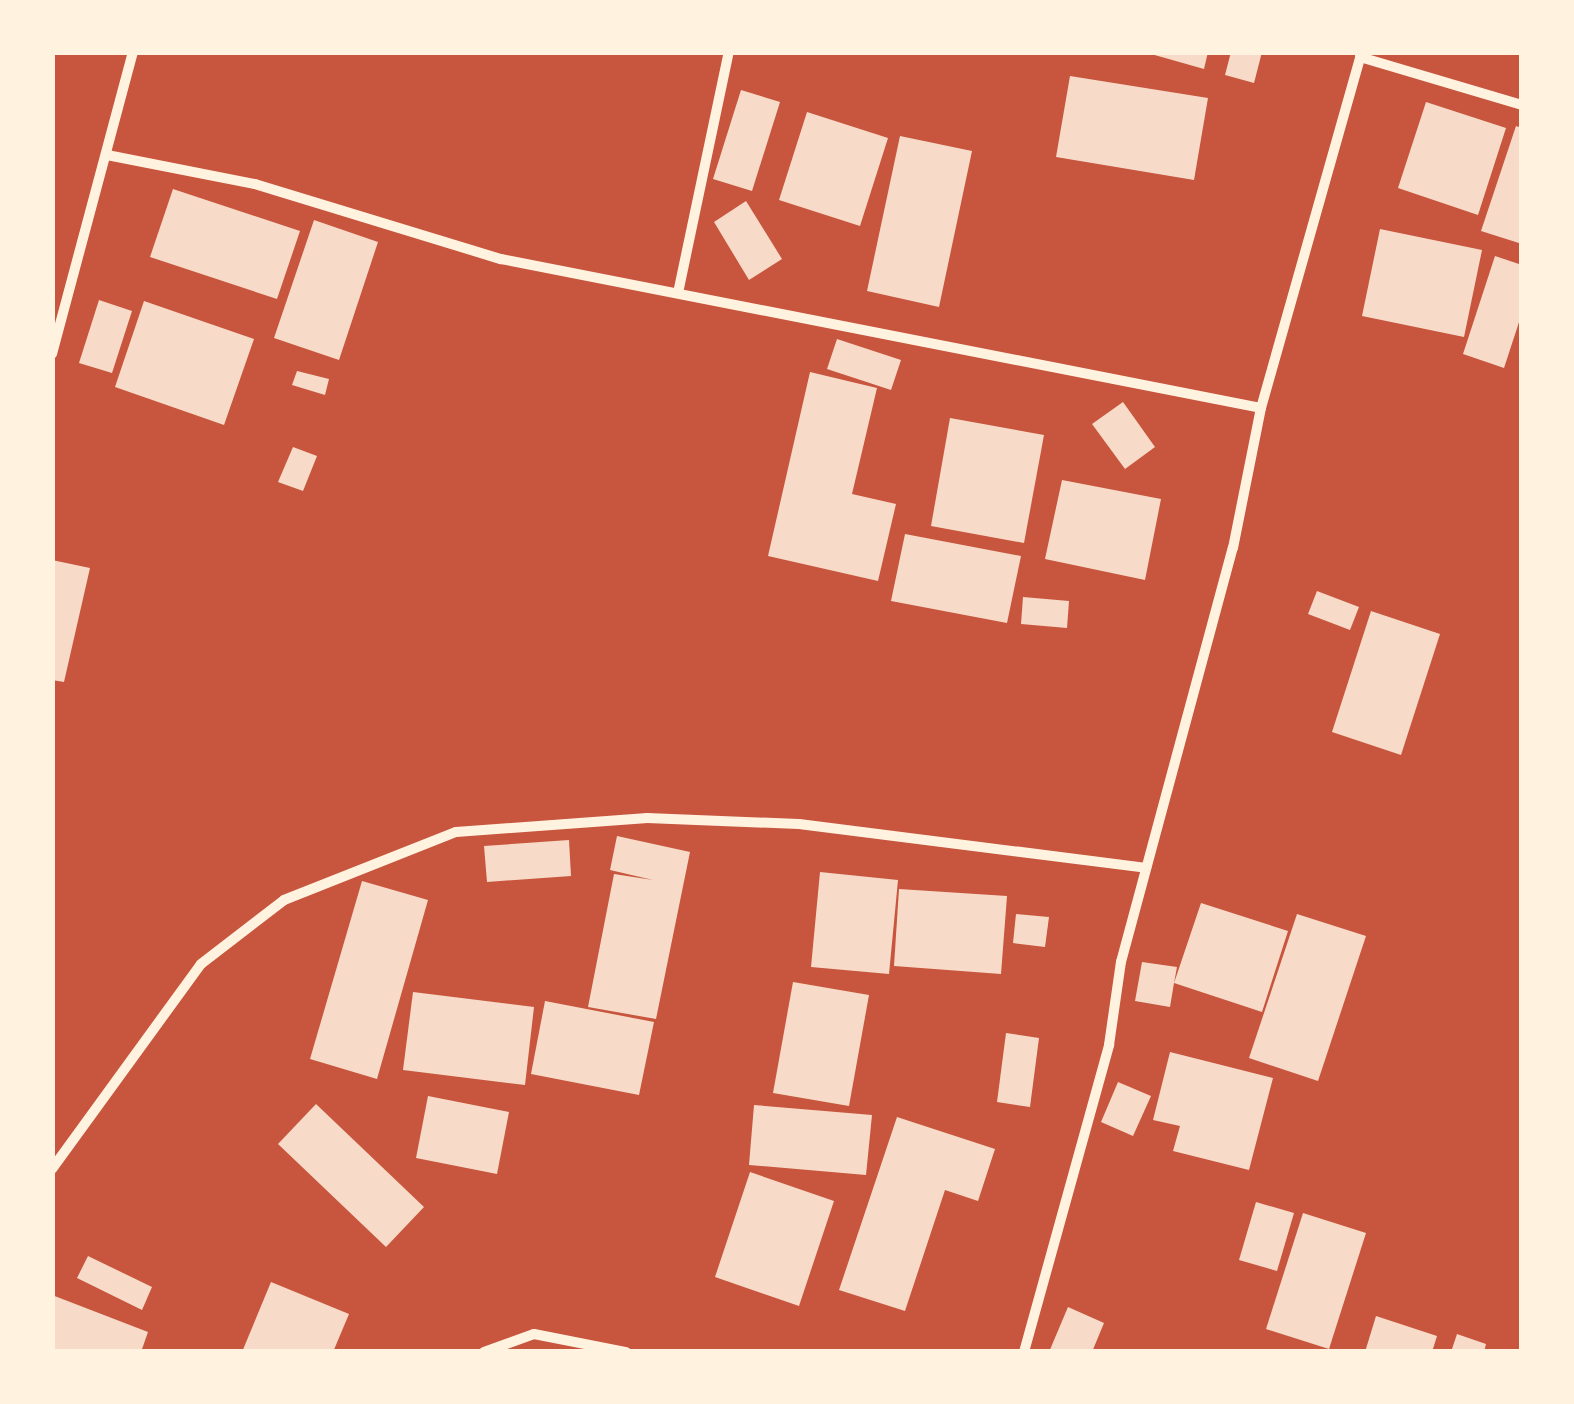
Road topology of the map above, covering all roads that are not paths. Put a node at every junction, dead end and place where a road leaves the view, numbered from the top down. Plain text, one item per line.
1 (133, 52) edge
2 (729, 52) edge
3 (1361, 55) edge
4 (1522, 105) edge
5 (107, 155) junction
6 (678, 293) junction
7 (52, 354) edge
8 (1261, 408) junction
9 (1146, 868) junction
10 (54, 1163) edge
11 (484, 1352) edge
12 (626, 1352) edge
13 (1024, 1352) edge

1 - 5 street
2 - 6 street
3 - 4 street
3 - 8 street
5 - 6 street
5 - 7 street
6 - 8 street
8 - 9 street
9 - 10 street
9 - 13 street
11 - 12 street

